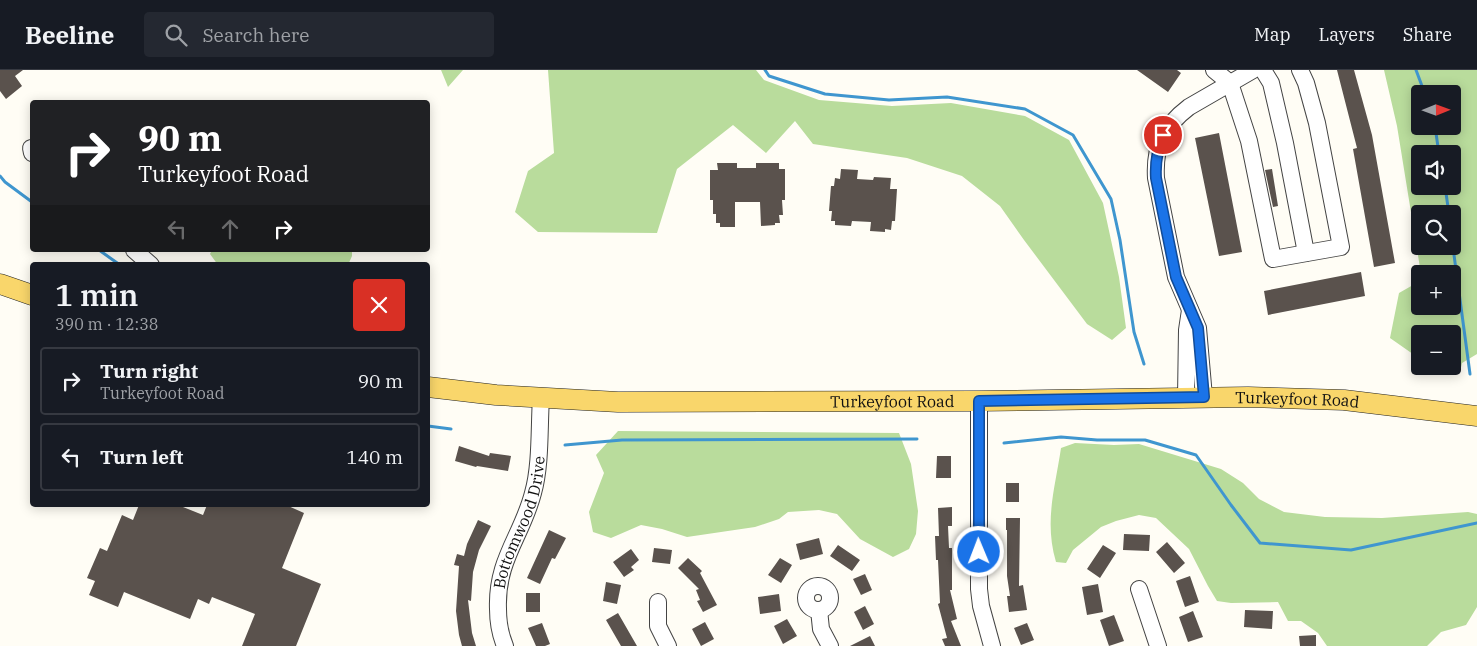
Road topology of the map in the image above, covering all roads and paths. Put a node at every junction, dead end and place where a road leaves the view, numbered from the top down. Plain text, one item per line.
1 (1214, 70) edge
2 (1253, 70) edge
3 (1263, 70) edge
4 (1300, 70) edge
5 (1230, 83) junction
6 (136, 252) edge
7 (1306, 253) junction
8 (148, 262) edge
9 (0, 284) edge
10 (30, 294) edge
11 (430, 387) edge
12 (1195, 397) junction
13 (540, 398) junction
14 (979, 401) junction
15 (1477, 416) edge
16 (1139, 589) dead end
17 (658, 602) dead end
18 (819, 610) dead end
19 (505, 646) edge
20 (668, 646) edge
21 (830, 646) edge
22 (992, 646) edge
23 (1158, 646) edge

1 - 5 street
2 - 5 street
3 - 7 street
4 - 7 street
5 - 7 street
5 - 12 street
6 - 8 street
9 - 10 main road
11 - 13 main road, Turkeyfoot Road
12 - 14 main road, Turkeyfoot Road
12 - 15 main road, Turkeyfoot Road
13 - 14 main road, Turkeyfoot Road
13 - 19 street, Bottomwood Drive
14 - 22 street
16 - 23 street
17 - 20 street
18 - 21 street

